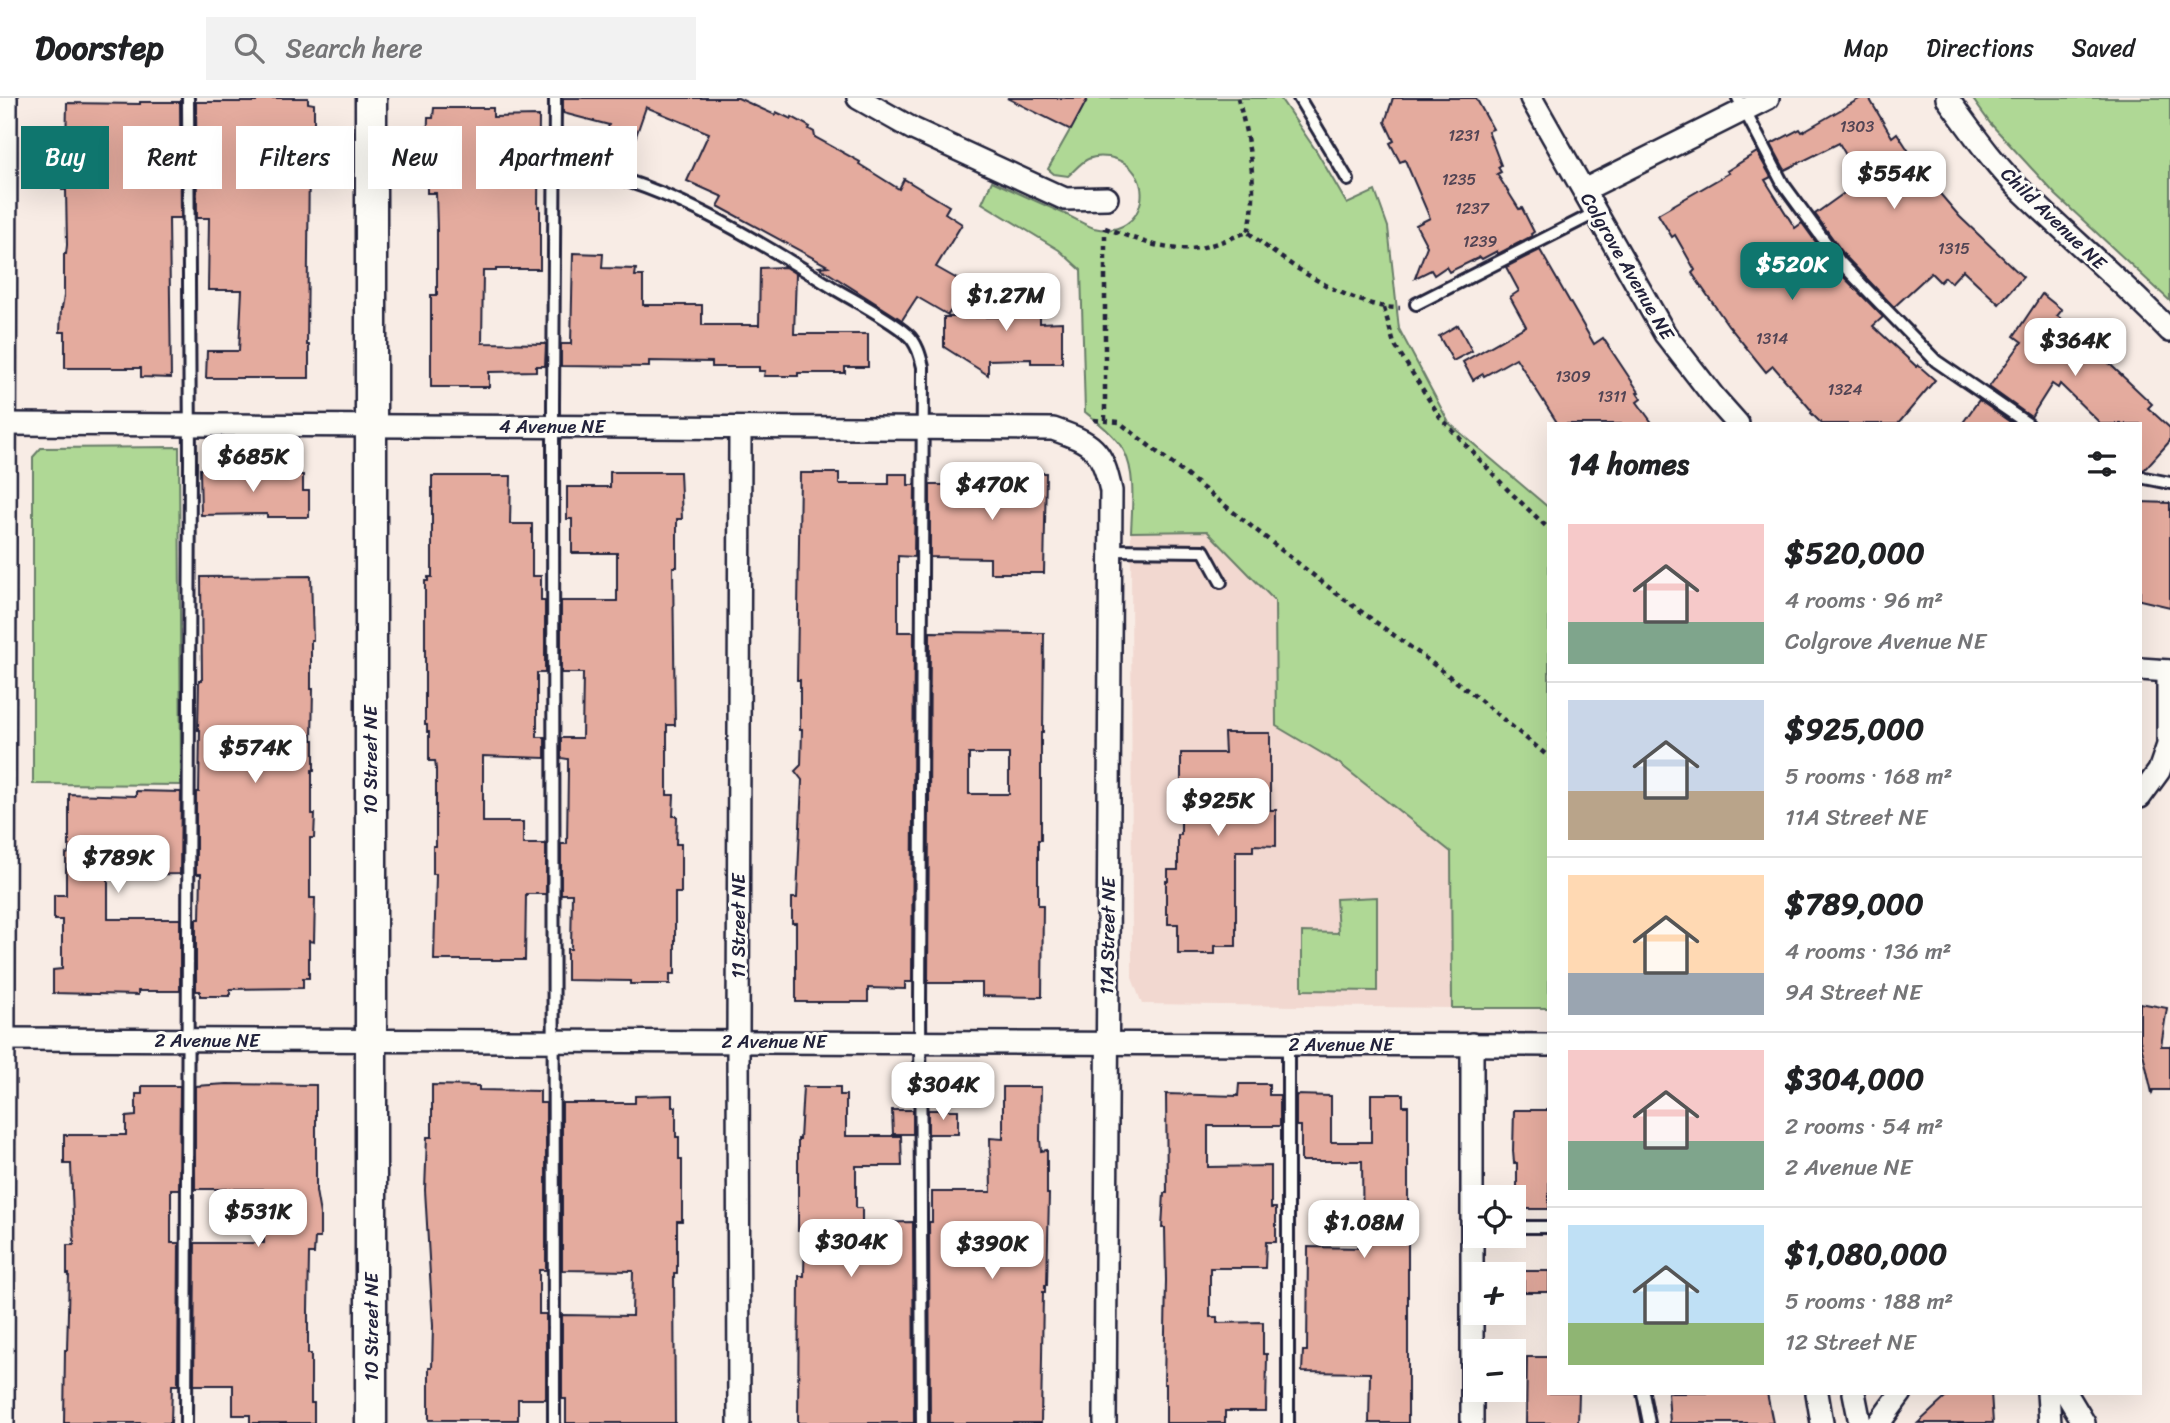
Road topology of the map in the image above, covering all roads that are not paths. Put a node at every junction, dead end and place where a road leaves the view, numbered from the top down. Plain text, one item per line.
1 (6, 98) edge
2 (188, 98) edge
3 (371, 98) edge
4 (555, 98) edge
5 (858, 98) edge
6 (1299, 98) edge
7 (1531, 98) edge
8 (1768, 98) edge
9 (1947, 98) edge
10 (1741, 104) edge
11 (555, 126) edge
12 (1348, 180) dead end
13 (637, 184) edge
14 (555, 189) edge
15 (1584, 190) junction
16 (1107, 198) road end
17 (1597, 212) junction
18 (1416, 304) road end
19 (2170, 331) edge
20 (1736, 422) edge
21 (2025, 422) edge
22 (3, 424) edge
23 (189, 426) junction
24 (370, 426) junction
25 (553, 426) junction
26 (740, 428) junction
27 (922, 428) junction
28 (1097, 452) joint
29 (2142, 477) edge
30 (2170, 482) edge
31 (1111, 550) junction
32 (1221, 582) dead end
33 (2142, 669) edge
34 (2169, 671) edge
35 (2142, 794) edge
36 (2, 1039) edge
37 (187, 1040) junction
38 (370, 1040) junction
39 (554, 1041) junction
40 (737, 1041) junction
41 (919, 1043) junction
42 (1106, 1043) junction
43 (1288, 1044) junction
44 (1472, 1044) junction
45 (1547, 1045) edge
46 (1474, 1185) edge
47 (1526, 1227) edge
48 (1547, 1227) edge
49 (1474, 1248) edge
50 (1643, 1395) edge
51 (1817, 1395) edge
52 (1854, 1395) edge
53 (1899, 1395) edge
54 (2048, 1395) edge
55 (2067, 1395) edge
56 (3, 1423) edge
57 (186, 1423) edge
58 (371, 1423) edge
59 (554, 1423) edge
60 (739, 1423) edge
61 (922, 1423) edge
62 (1105, 1423) edge
63 (1288, 1423) edge
64 (1472, 1423) edge
65 (1649, 1423) edge
66 (1822, 1423) edge
67 (1860, 1423) edge
68 (1879, 1423) edge
69 (2050, 1423) edge
70 (2084, 1423) edge

1 - 22 street
2 - 23 lane
3 - 24 street, 10 Street NE
4 - 11 lane
5 - 16 street
6 - 12 lane
7 - 15 street, Colgrove Avenue NE
8 - 10 street
9 - 19 street, Child Avenue NE
10 - 15 street
10 - 21 lane
13 - 27 lane
14 - 25 lane
15 - 17 street, Colgrove Avenue NE
17 - 18 lane
17 - 20 street, Colgrove Avenue NE
22 - 23 street, 4 Avenue NE
22 - 36 street
23 - 24 street, 4 Avenue NE
23 - 37 lane
24 - 25 street, 4 Avenue NE
24 - 38 street, 10 Street NE
25 - 26 street, 4 Avenue NE
25 - 39 lane
26 - 27 street, 4 Avenue NE
26 - 40 street, 11 Street NE
27 - 28 street, 4 Avenue NE
27 - 41 lane
28 - 31 street, 11A Street NE
29 - 30 lane
31 - 32 lane
31 - 42 street, 11A Street NE
33 - 34 street
34 - 35 street
36 - 37 street, 2 Avenue NE
36 - 56 street
37 - 38 street, 2 Avenue NE
37 - 57 lane
38 - 39 street, 2 Avenue NE
38 - 58 street, 10 Street NE
39 - 40 street, 2 Avenue NE
39 - 59 lane
40 - 41 street, 2 Avenue NE
40 - 60 street, 11 Street NE
41 - 42 street, 2 Avenue NE
41 - 61 lane
42 - 43 street, 2 Avenue NE
42 - 62 street, 11A Street NE
43 - 44 street, 2 Avenue NE
43 - 63 lane
44 - 45 street, 2 Avenue NE
44 - 46 street
47 - 48 lane
49 - 64 street
50 - 65 lane
51 - 66 street
52 - 67 street
53 - 68 street
54 - 69 street
55 - 70 street

